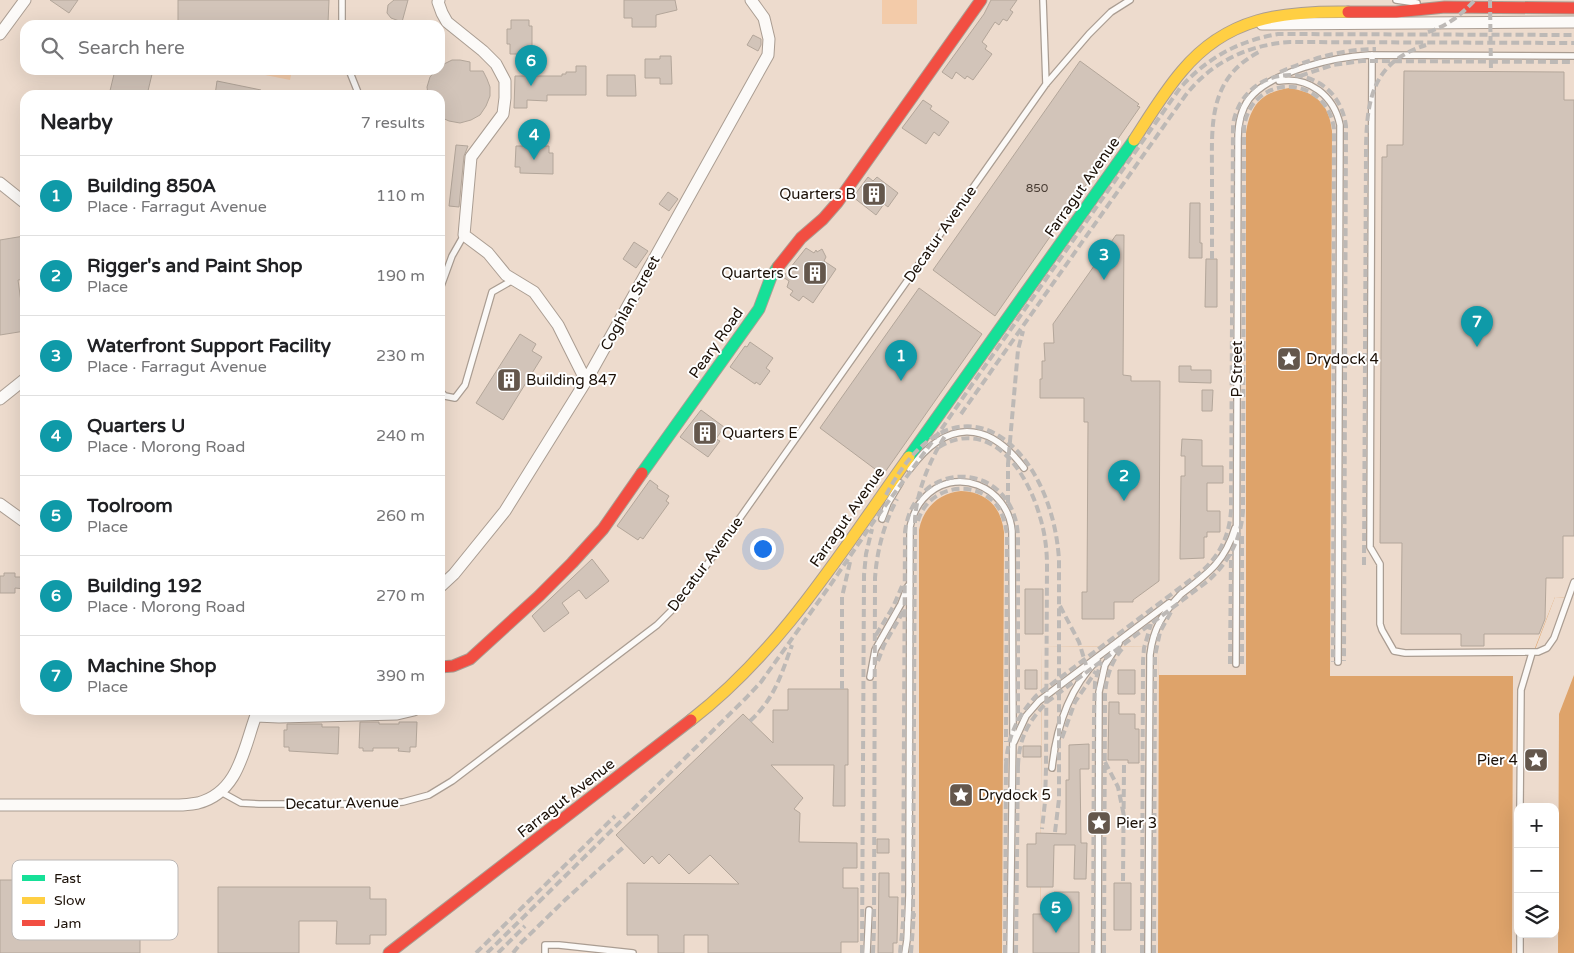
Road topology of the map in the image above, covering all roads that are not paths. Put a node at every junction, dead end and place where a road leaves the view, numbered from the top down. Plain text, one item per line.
1 (25, 0) edge
2 (342, 0) edge
3 (440, 0) edge
4 (751, 0) edge
5 (981, 0) edge
6 (1043, 0) edge
7 (1130, 0) edge
8 (1396, 0) edge
9 (1490, 4) edge
10 (1444, 7) junction
11 (1574, 8) edge
12 (342, 20) edge
13 (1490, 22) junction
14 (1574, 22) edge
15 (1248, 24) junction
16 (0, 34) edge
17 (1372, 55) junction
18 (1574, 56) edge
19 (350, 75) edge
20 (1046, 84) junction
21 (1267, 85) junction
22 (357, 90) edge
23 (0, 183) edge
24 (20, 199) edge
25 (464, 235) junction
26 (445, 275) edge
27 (513, 279) junction
28 (586, 381) junction
29 (20, 382) edge
30 (445, 396) edge
31 (0, 399) edge
32 (930, 426) junction
33 (916, 461) junction
34 (1024, 468) dead end
35 (900, 483) junction
36 (0, 504) edge
37 (1237, 506) junction
38 (870, 510) junction
39 (20, 518) edge
40 (882, 519) dead end
41 (910, 574) junction
42 (445, 582) edge
43 (1574, 582) edge
44 (1182, 594) junction
45 (1127, 635) junction
46 (1115, 643) junction
47 (1532, 653) junction
48 (1338, 662) dead end
49 (1236, 664) dead end
50 (445, 667) edge
51 (870, 677) dead end
52 (256, 715) edge
53 (268, 715) edge
54 (358, 715) edge
55 (1012, 751) junction
56 (1052, 768) dead end
57 (221, 792) junction
58 (1520, 803) edge
59 (0, 805) edge
60 (869, 910) dead end
61 (1520, 938) edge
62 (389, 953) edge
63 (545, 953) edge
64 (633, 953) edge
65 (867, 953) edge
66 (907, 953) edge
67 (1010, 953) edge
68 (1098, 953) edge
69 (1148, 953) edge
70 (1520, 953) edge

1 - 16 street
2 - 12 lane
3 - 25 street
4 - 28 street, Coghlan Street
5 - 50 street, Peary Road
6 - 20 lane
7 - 20 lane, Decatur Avenue
8 - 10 lane
9 - 10 street, Farragut Avenue
9 - 11 street, Farragut Avenue
9 - 13 lane
10 - 15 street, Farragut Avenue
13 - 14 street, Farragut Avenue
13 - 15 street, Farragut Avenue
15 - 32 street, Farragut Avenue
17 - 18 lane, P Street
17 - 21 lane, P Street
17 - 47 lane
19 - 22 lane
20 - 57 lane, Decatur Avenue
21 - 37 lane, P Street
21 - 48 lane
23 - 24 street
25 - 26 lane
25 - 27 street
27 - 28 street
27 - 30 lane
28 - 42 street, Coghlan Street
29 - 31 street
32 - 33 lane
32 - 38 street, Farragut Avenue
33 - 34 lane
33 - 35 lane
35 - 38 lane
35 - 40 lane
36 - 39 street
37 - 44 lane
37 - 49 lane, P Street
38 - 62 street, Farragut Avenue
41 - 51 lane
41 - 55 lane
41 - 66 lane
43 - 47 lane
44 - 45 lane
44 - 69 lane
45 - 46 lane
45 - 68 lane
46 - 55 lane
46 - 56 lane
47 - 58 lane
52 - 57 street
53 - 54 street
55 - 67 lane
57 - 59 street
60 - 65 lane
61 - 70 lane
63 - 64 lane

